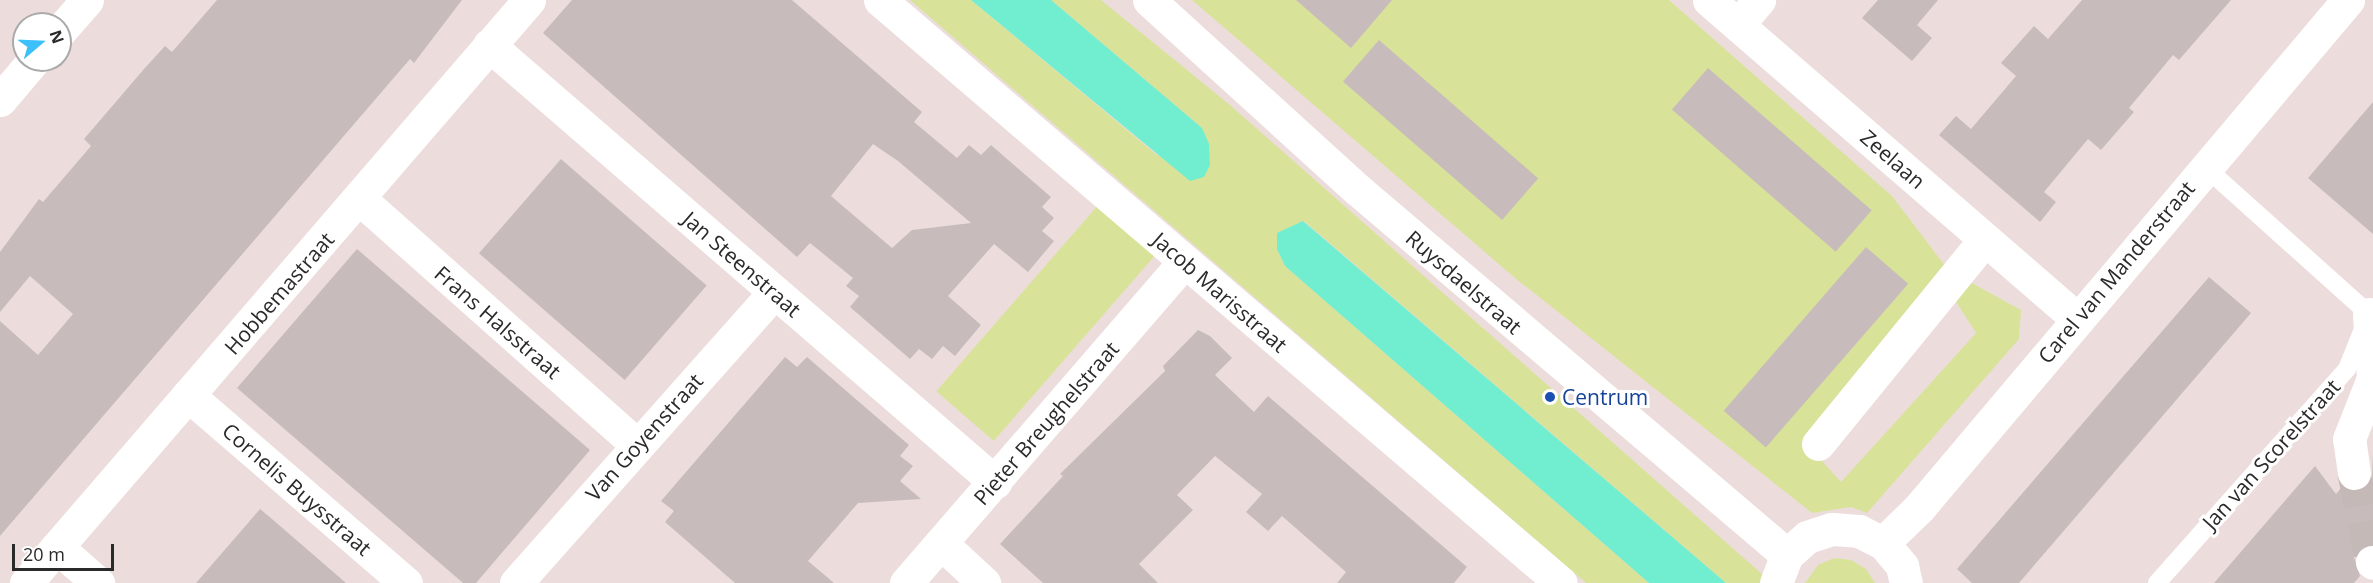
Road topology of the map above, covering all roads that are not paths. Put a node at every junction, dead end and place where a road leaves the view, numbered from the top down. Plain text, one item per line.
1 (87, 0) edge
2 (529, 0) edge
3 (880, 0) edge
4 (1149, 0) edge
5 (1709, 0) edge
6 (1759, 0) edge
7 (2348, 0) edge
8 (72, 17) edge
9 (1738, 25) junction
10 (489, 45) junction
11 (24, 72) edge
12 (0, 100) edge
13 (2205, 167) junction
14 (360, 200) junction
15 (1985, 239) junction
16 (1184, 262) junction
17 (774, 292) junction
18 (2369, 314) junction
19 (2077, 319) junction
20 (2373, 377) edge
21 (188, 395) junction
22 (636, 444) junction
23 (1818, 444) dead end
24 (2354, 473) tunnel mouth
25 (995, 482) junction
26 (942, 543) junction
27 (1883, 543) junction
28 (57, 547) junction
29 (1781, 569) edge
30 (26, 583) edge
31 (98, 583) edge
32 (406, 583) edge
33 (516, 583) edge
34 (906, 583) edge
35 (984, 583) edge
36 (1561, 583) edge
37 (1906, 583) edge
38 (2157, 583) edge

1 - 8 street
2 - 10 street, Hobbemastraat
3 - 16 street, Jacob Marisstraat
4 - 29 street, Ruysdaelstraat
5 - 9 street, Zeelaan
6 - 9 street
7 - 13 street, Carel van Manderstraat
9 - 15 street, Zeelaan
10 - 14 street, Hobbemastraat
10 - 17 street, Jan Steenstraat
11 - 12 street
13 - 18 lane
13 - 19 street, Carel van Manderstraat
14 - 21 street, Hobbemastraat
14 - 22 street, Frans Halsstraat
15 - 19 street, Zeelaan
15 - 23 street
16 - 25 street, Pieter Breughelstraat
16 - 36 street, Jacob Marisstraat
17 - 22 street, Van Goyenstraat
17 - 25 street, Jan Steenstraat
18 - 20 street, Jan van Scorelstraat
18 - 38 lane, Jan van Scorelstraat
19 - 27 street, Carel van Manderstraat
20 - 24 street, Jan van Scorelstraat
21 - 28 street, Hobbemastraat
21 - 32 street, Cornelis Buysstraat
22 - 33 street, Van Goyenstraat
25 - 26 street, Pieter Breughelstraat
26 - 34 street, Pieter Breughelstraat
26 - 35 street
27 - 29 street
27 - 37 street
28 - 30 street, Hobbemastraat
28 - 31 street

